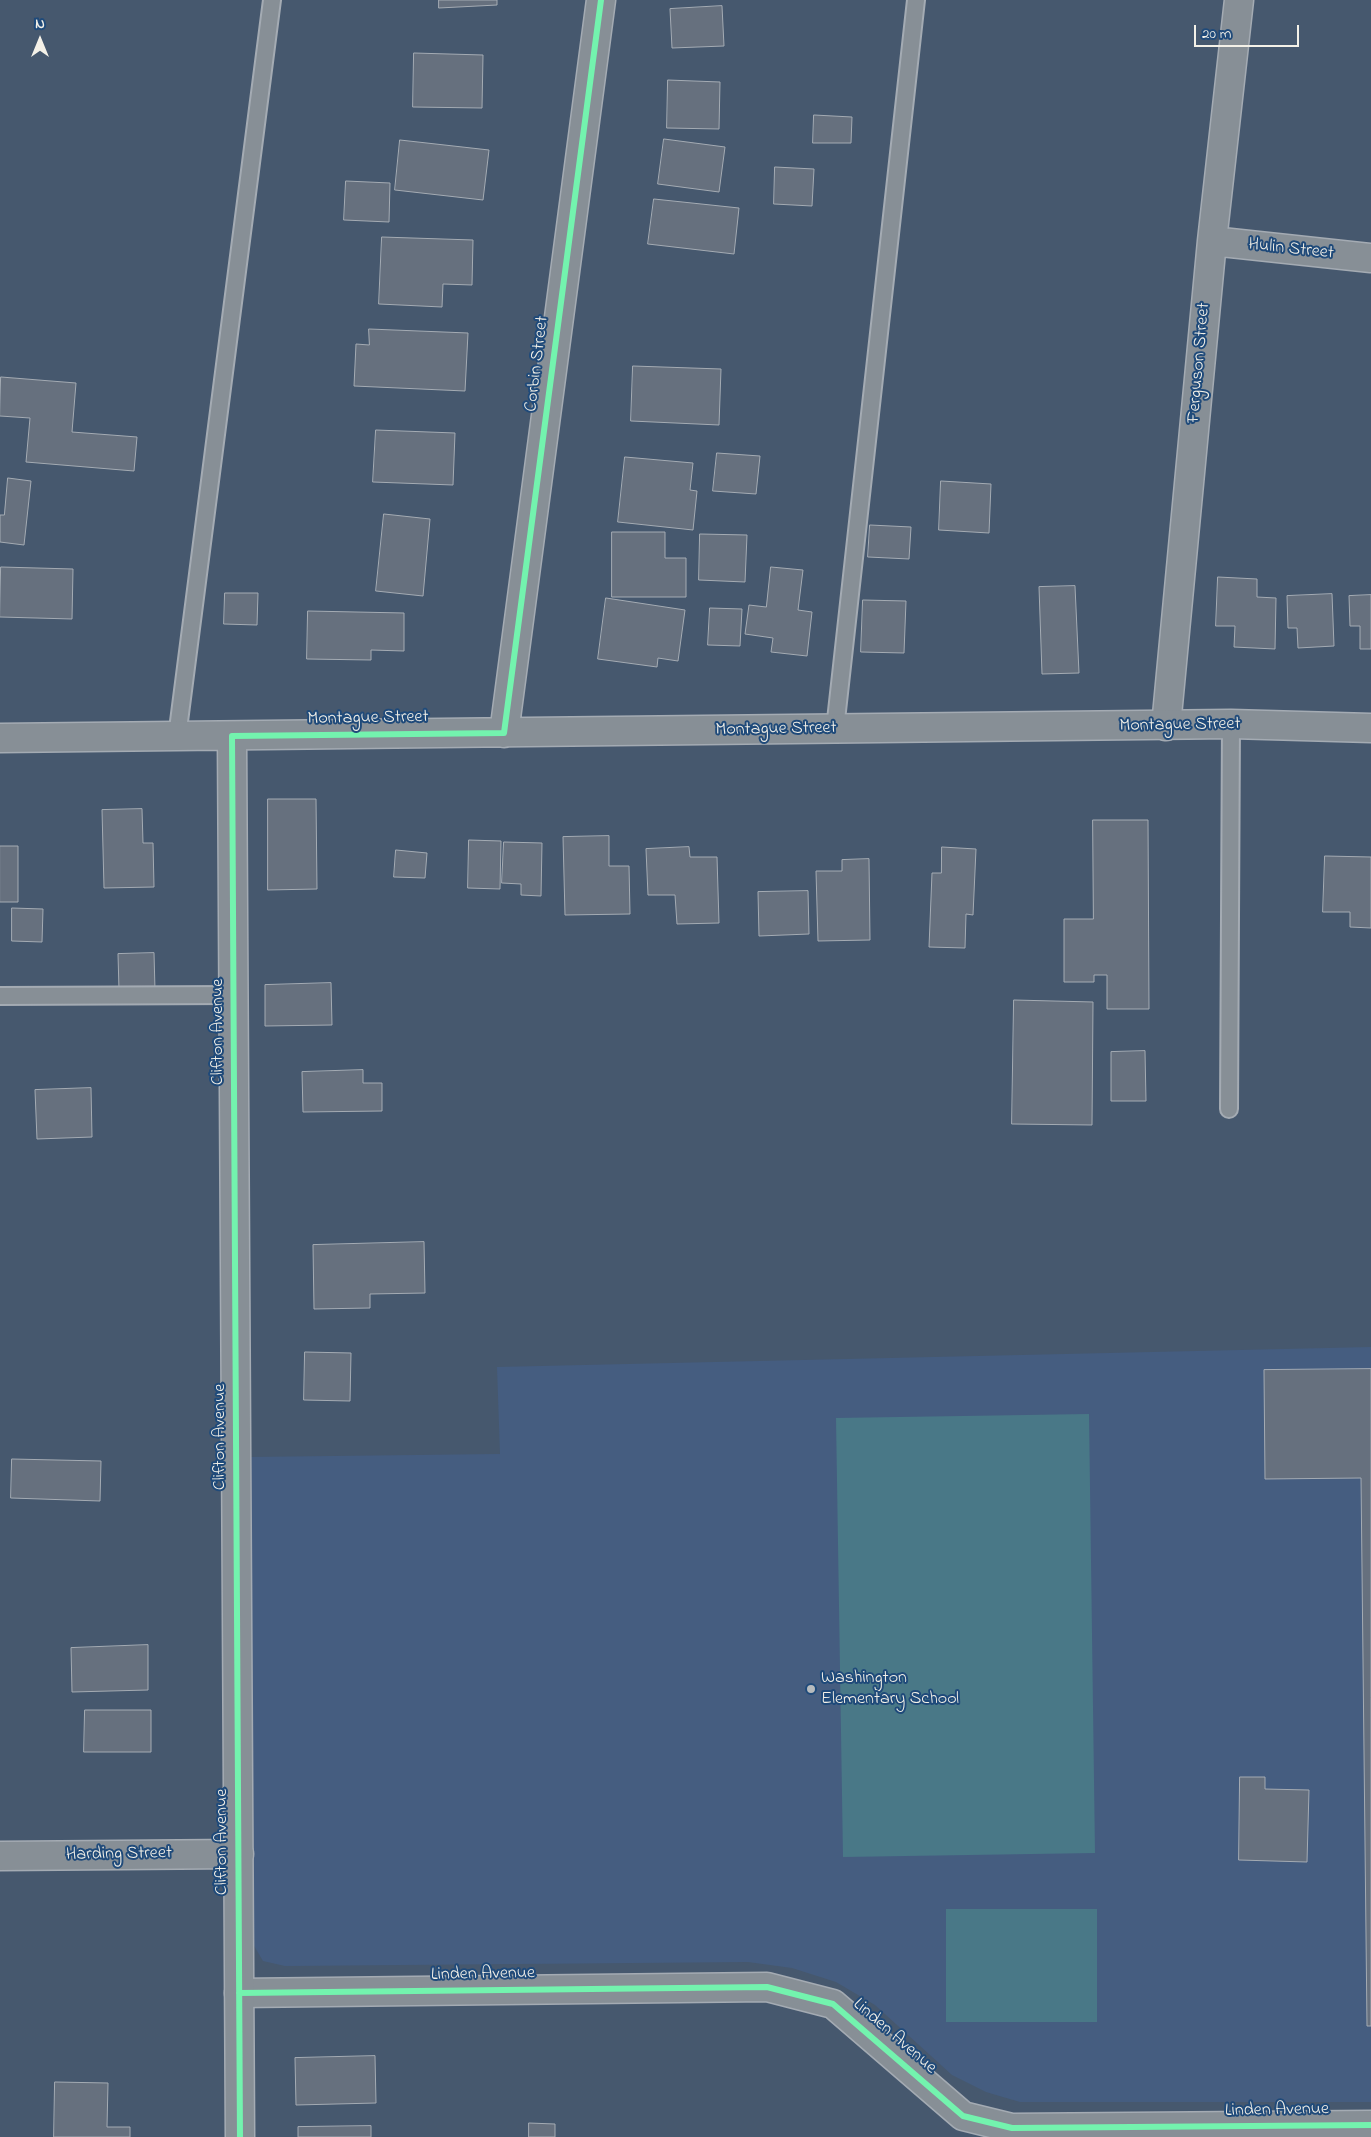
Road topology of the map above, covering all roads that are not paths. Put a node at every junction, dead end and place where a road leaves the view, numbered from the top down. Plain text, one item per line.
1 (272, 0) edge
2 (601, 0) edge
3 (916, 0) edge
4 (1239, 0) edge
5 (1212, 242) junction
6 (1371, 258) edge
7 (1231, 724) junction
8 (1166, 726) junction
9 (1371, 728) edge
10 (835, 729) junction
11 (504, 733) junction
12 (232, 736) junction
13 (176, 737) junction
14 (0, 738) edge
15 (233, 994) junction
16 (0, 996) edge
17 (1229, 1109) dead end
18 (238, 1854) junction
19 (0, 1856) edge
20 (239, 1992) junction
21 (1371, 2125) edge
22 (240, 2137) edge

1 - 13 lane
2 - 11 street, Corbin Street
3 - 10 lane
4 - 5 street, Ferguson Street
5 - 6 street, Hulin Street
5 - 8 street, Ferguson Street
7 - 8 street, Montague Street
7 - 9 street, Montague Street
7 - 17 lane
8 - 10 street, Montague Street
10 - 11 street, Montague Street
11 - 12 street, Montague Street
12 - 13 street, Montague Street
12 - 15 street, Clifton Avenue
13 - 14 street, Montague Street
15 - 16 lane
15 - 18 street, Clifton Avenue
18 - 19 street, Harding Street
18 - 20 street, Clifton Avenue
20 - 21 street, Linden Avenue
20 - 22 street, Clifton Avenue

